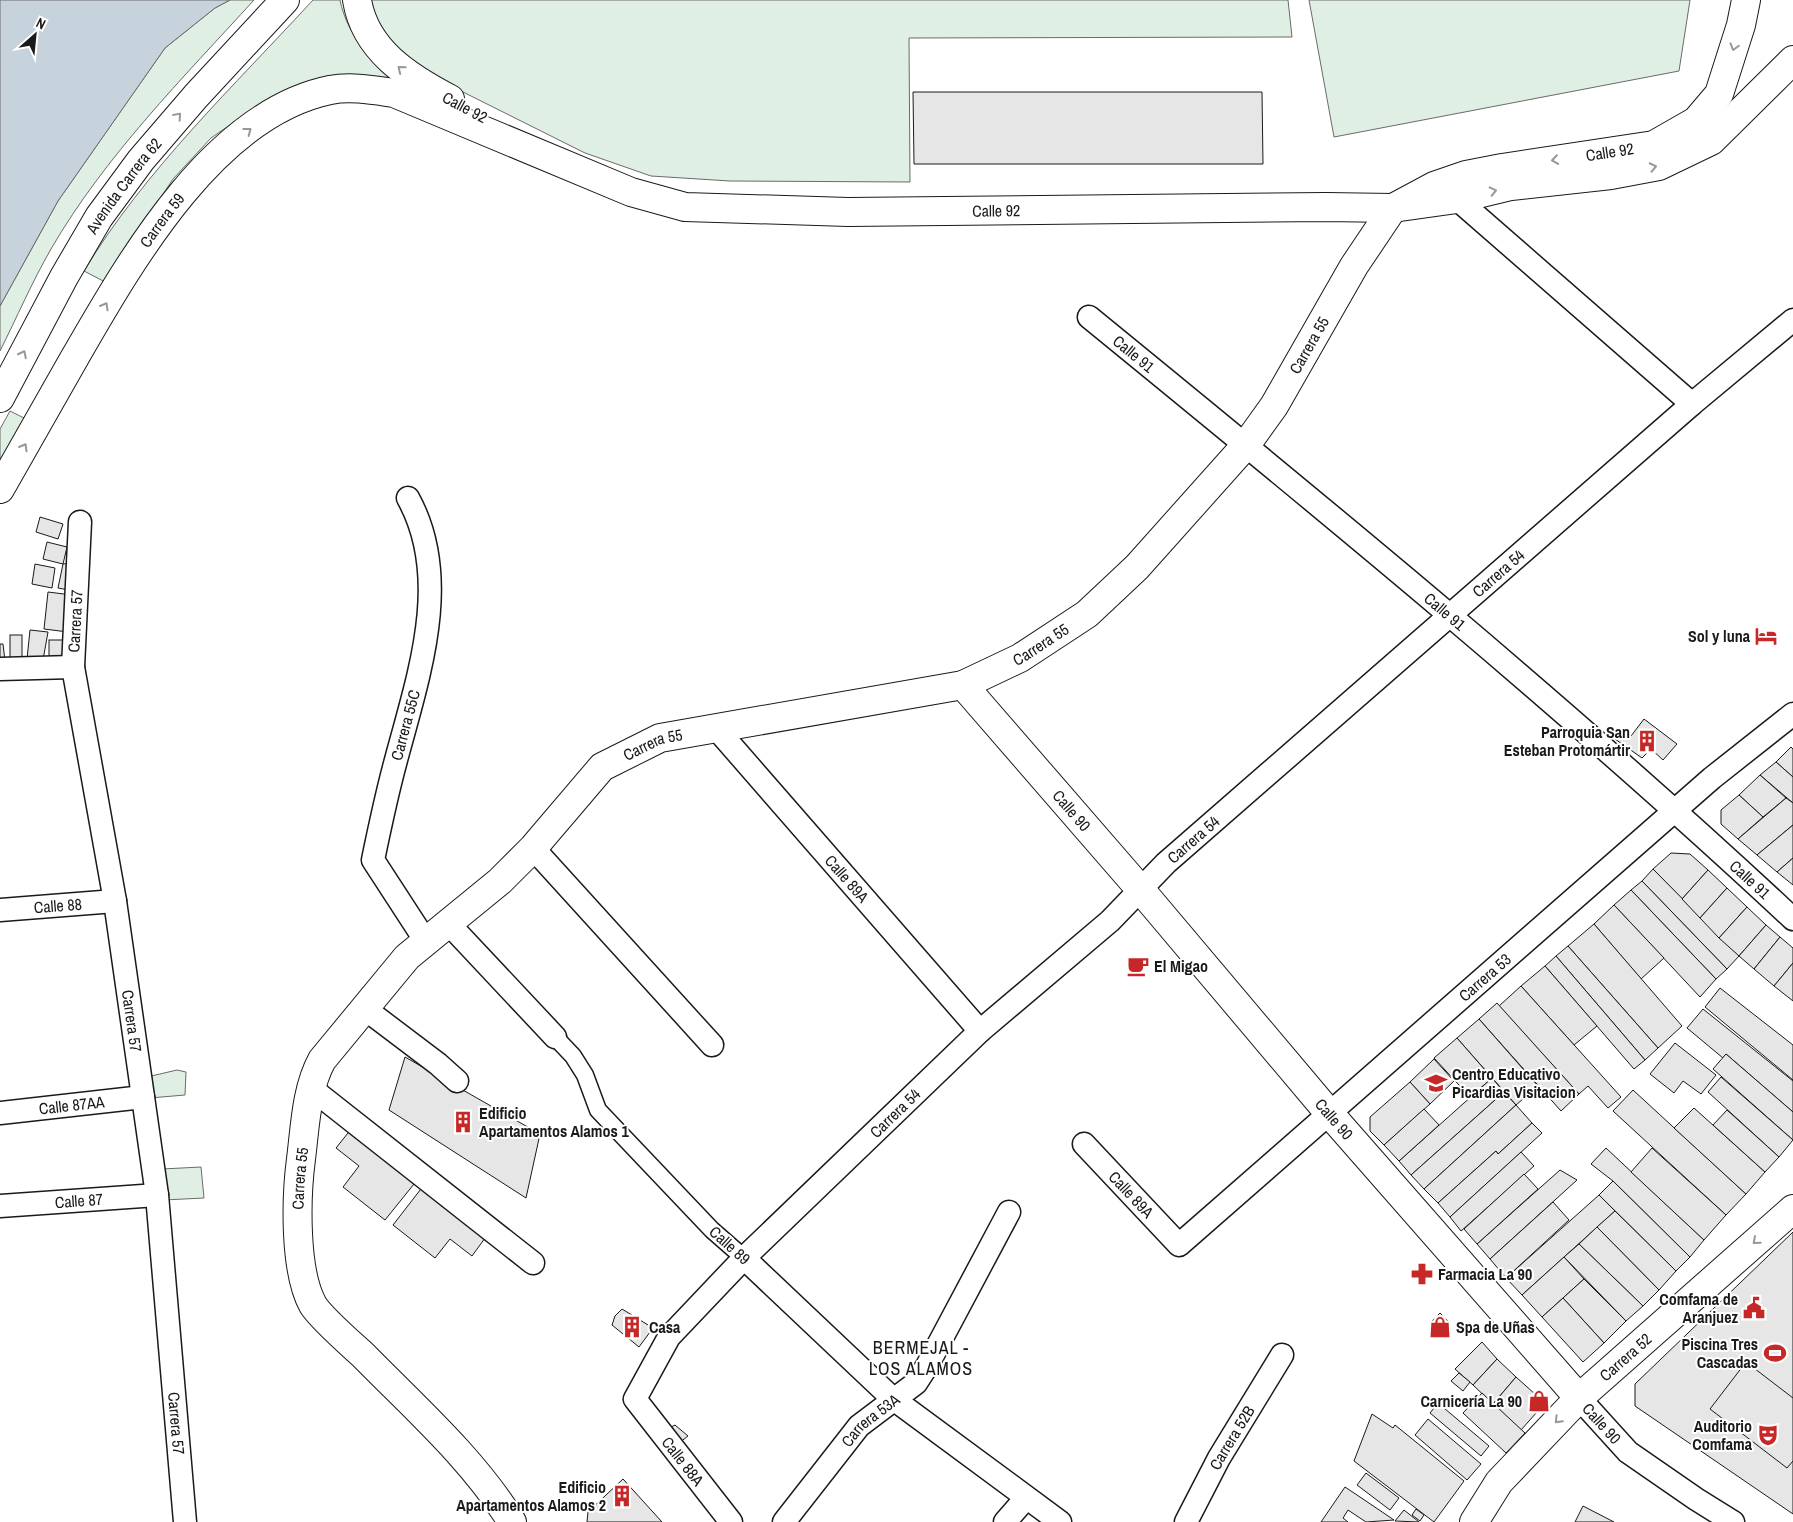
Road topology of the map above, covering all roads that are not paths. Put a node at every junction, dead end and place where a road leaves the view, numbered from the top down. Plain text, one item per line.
1 (286, 0) edge
2 (357, 0) edge
3 (1746, 0) edge
4 (1793, 60) edge
5 (433, 99) junction
6 (1457, 199) junction
7 (1393, 208) junction
8 (1088, 317) dead end
9 (1789, 332) edge
10 (0, 398) edge
11 (1692, 404) junction
12 (1246, 445) junction
13 (0, 489) edge
14 (408, 498) dead end
15 (80, 522) dead end
16 (1450, 615) junction
17 (73, 666) junction
18 (0, 670) edge
19 (963, 685) junction
20 (1793, 714) edge
21 (715, 727) junction
22 (1676, 809) junction
23 (533, 848) junction
24 (1140, 889) junction
25 (115, 901) junction
26 (0, 910) edge
27 (1793, 919) edge
28 (448, 923) junction
29 (425, 940) junction
30 (364, 1008) junction
31 (980, 1031) junction
32 (555, 1036) joint
33 (712, 1045) dead end
34 (457, 1081) dead end
35 (312, 1089) junction
36 (143, 1098) junction
37 (0, 1113) edge
38 (1328, 1113) junction
39 (1084, 1144) dead end
40 (157, 1195) junction
41 (0, 1206) edge
42 (1793, 1209) edge
43 (1009, 1212) dead end
44 (1179, 1245) joint
45 (744, 1258) junction
46 (533, 1263) dead end
47 (1282, 1355) dead end
48 (892, 1398) junction
49 (1580, 1398) junction
50 (634, 1399) joint
51 (1026, 1498) junction
52 (185, 1522) edge
53 (512, 1522) edge
54 (731, 1522) edge
55 (784, 1522) edge
56 (1005, 1522) edge
57 (1060, 1522) edge
58 (1186, 1522) edge
59 (1474, 1522) edge
60 (1733, 1522) edge

10 -> 1 main road, Avenida Carrera 62
5 -> 2 main road, Calle 92
3 -> 7 main road, Calle 92
6 -> 4 main road, Calle 92
5 - 7 main road, Calle 92
13 -> 5 main road, Carrera 59
6 - 7 main road, Calle 92
6 - 11 street
7 - 12 main road, Carrera 55
8 - 12 street, Calle 91
9 - 11 street, Carrera 54
11 - 16 street, Carrera 54
12 - 16 street, Calle 91
12 - 19 main road, Carrera 55
14 - 29 street, Carrera 55C
15 - 17 street, Carrera 57
16 - 22 street, Calle 91
16 - 24 street, Carrera 54
17 - 18 street
17 - 25 street, Carrera 57
19 - 21 main road, Carrera 55
19 - 24 main road, Calle 90
20 - 22 street, Carrera 53
21 - 23 main road, Carrera 55
21 - 31 street, Calle 89A
22 - 27 street, Calle 91
22 - 38 street, Carrera 53
23 - 28 main road, Carrera 55
23 - 33 street
24 - 31 street, Carrera 54
24 - 38 main road, Calle 90
25 - 26 street, Calle 88
25 - 36 street, Carrera 57
28 - 29 main road, Carrera 55
28 - 32 street, Calle 89
29 - 30 main road, Carrera 55
30 - 34 street
30 - 35 main road, Carrera 55
31 - 45 street, Carrera 54
32 - 45 street, Calle 89
35 - 46 street
35 - 53 main road, Carrera 55
36 - 37 street, Calle 87AA
36 - 40 street, Carrera 57
38 - 44 street, Carrera 53
38 - 49 main road, Calle 90
39 - 44 street, Calle 89A
40 - 41 street, Calle 87
40 - 52 street, Carrera 57
42 -> 49 main road, Carrera 52
43 - 48 street, Carrera 53A
45 - 48 street, Calle 89
45 - 50 street, Carrera 54
47 - 58 street, Carrera 52B
48 - 51 street, Calle 89
48 - 55 street, Carrera 53A
49 -> 59 main road, Carrera 52
49 - 60 street, Calle 90
50 - 54 street, Calle 88A
51 - 56 street
51 - 57 street, Calle 89

